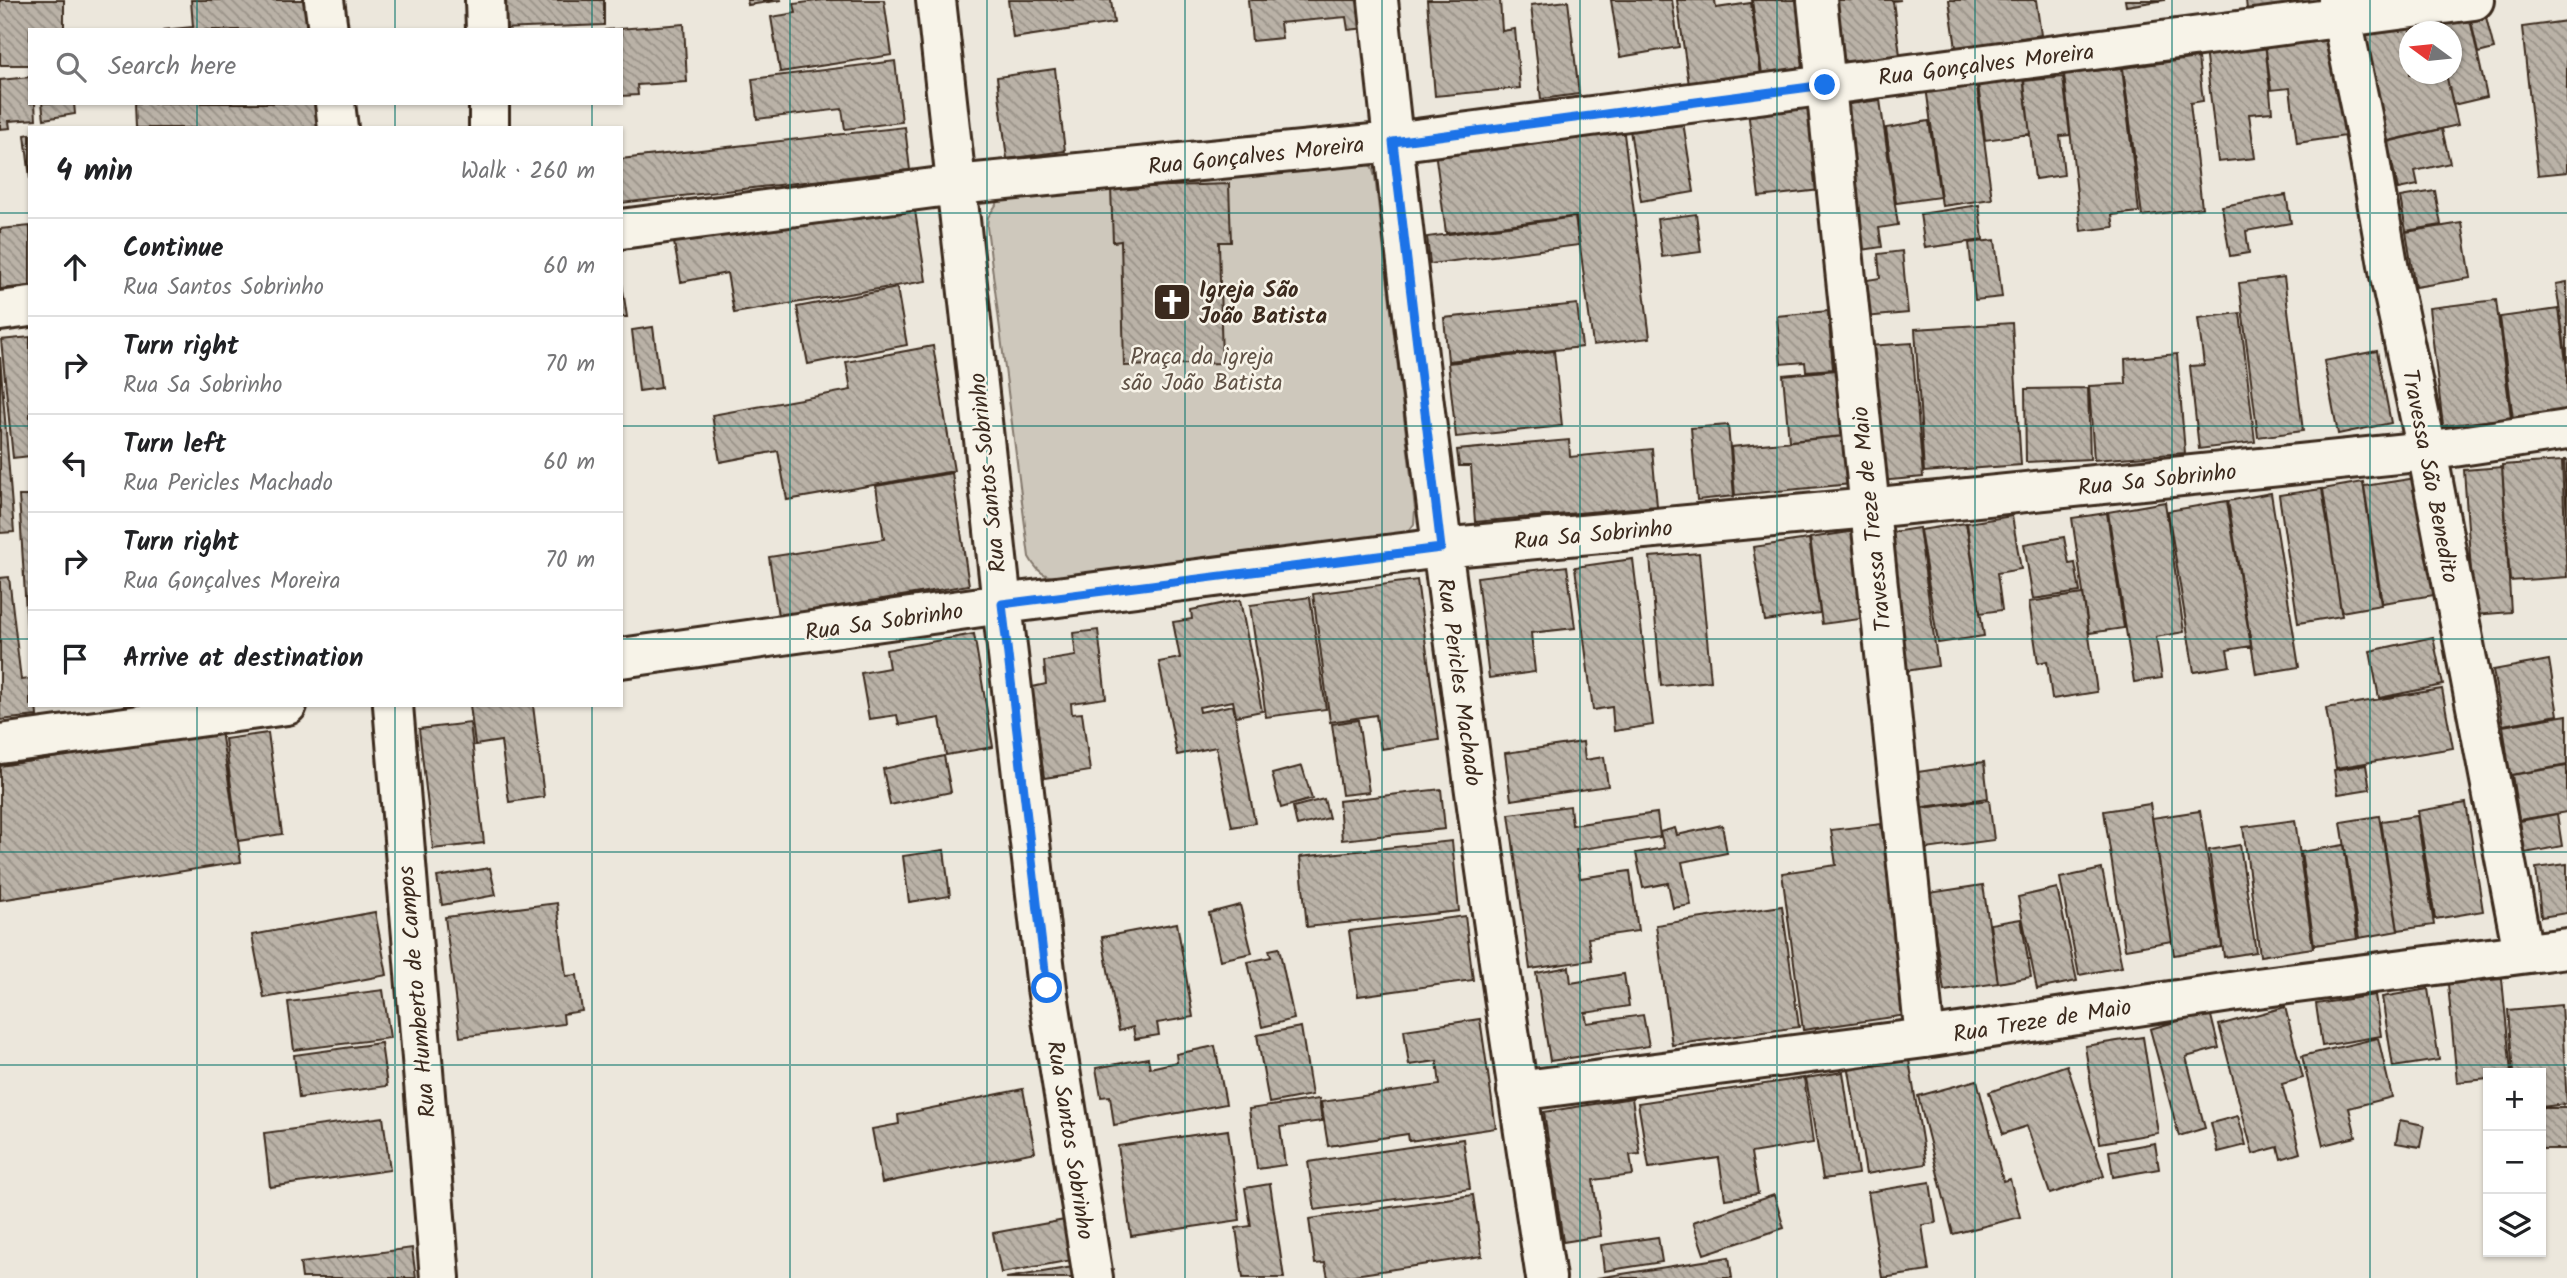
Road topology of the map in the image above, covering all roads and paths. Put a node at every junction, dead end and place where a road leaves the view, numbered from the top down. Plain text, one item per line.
1 (324, 0) edge
2 (485, 0) edge
3 (936, 0) edge
4 (1378, 0) edge
5 (1817, 0) edge
6 (2474, 0) edge
7 (2340, 9) edge
8 (328, 28) edge
9 (486, 28) edge
10 (1825, 85) junction
11 (335, 105) edge
12 (489, 105) edge
13 (338, 126) edge
14 (489, 126) edge
15 (1393, 142) junction
16 (956, 185) junction
17 (623, 229) edge
18 (28, 307) edge
19 (0, 311) edge
20 (2567, 430) edge
21 (2427, 451) junction
22 (1870, 508) junction
23 (1441, 548) junction
24 (1002, 604) junction
25 (623, 658) edge
26 (272, 707) edge
27 (393, 707) edge
28 (0, 744) edge
29 (2567, 948) edge
30 (2523, 952) junction
31 (1925, 1038) junction
32 (1517, 1091) junction
33 (440, 1278) edge
34 (1093, 1278) edge
35 (1546, 1278) edge

1 - 8 street
2 - 9 street
3 - 16 street, Rua Santos Sobrinho
4 - 15 street, Rua Pericles Machado
5 - 10 street, Travessa Treze de Maio
6 - 7 street, Rua Gonçalves Moreira
7 - 10 street, Rua Gonçalves Moreira
7 - 21 street, Travessa São Benedito
10 - 15 street, Rua Gonçalves Moreira
10 - 22 street, Travessa Treze de Maio
11 - 13 street
12 - 14 street
15 - 16 street, Rua Gonçalves Moreira
15 - 23 street, Rua Pericles Machado
16 - 17 street, Rua Gonçalves Moreira
16 - 24 street, Rua Santos Sobrinho
18 - 19 street
20 - 21 street, Rua Sa Sobrinho
21 - 22 street, Rua Sa Sobrinho
21 - 30 street, Travessa São Benedito
22 - 23 street, Rua Sa Sobrinho
22 - 31 street, Travessa Treze de Maio
23 - 24 street, Rua Sa Sobrinho
23 - 32 street, Rua Pericles Machado
24 - 25 street, Rua Sa Sobrinho
24 - 34 street, Rua Santos Sobrinho
26 - 28 street
27 - 33 street, Rua Humberto de Campos
29 - 30 street, Rua Treze de Maio
30 - 31 street, Rua Treze de Maio
31 - 32 street, Rua Treze de Maio
32 - 35 street, Rua Pericles Machado

